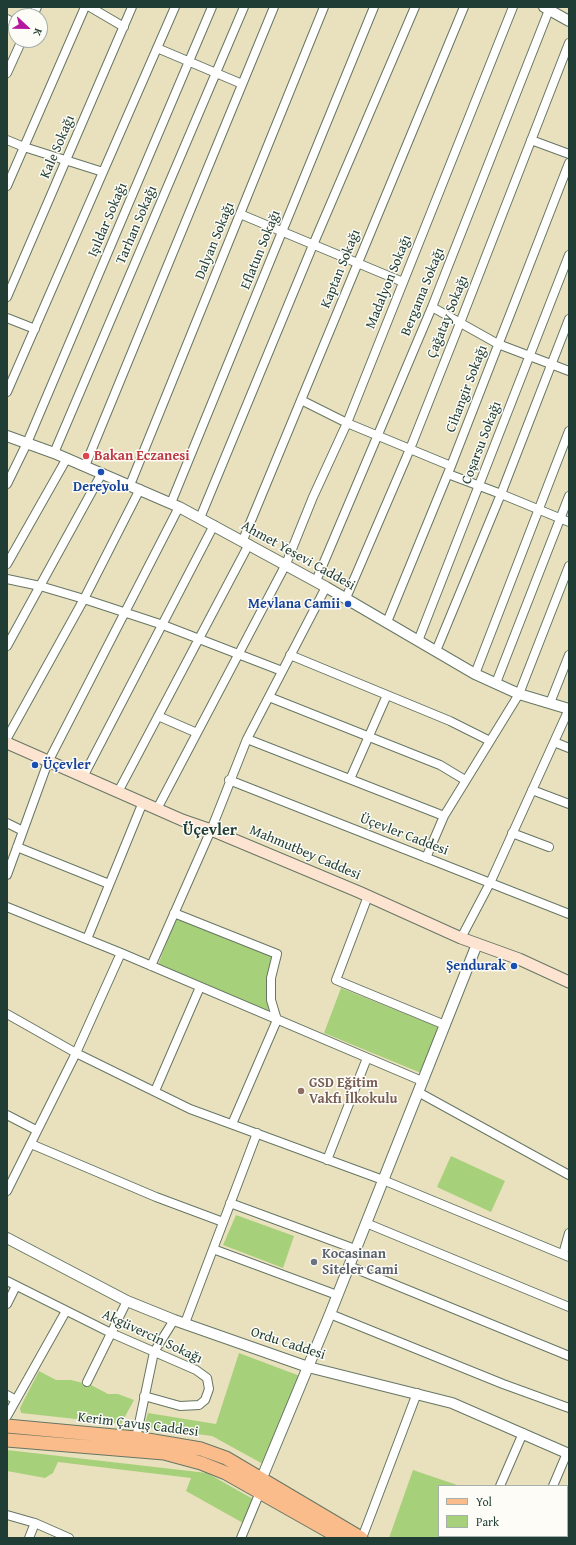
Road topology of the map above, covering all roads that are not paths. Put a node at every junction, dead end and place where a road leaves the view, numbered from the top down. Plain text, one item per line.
1 (85, 7) edge
2 (90, 7) edge
3 (132, 7) edge
4 (176, 7) edge
5 (212, 7) edge
6 (244, 7) edge
7 (274, 7) edge
8 (324, 7) edge
9 (374, 7) edge
10 (415, 7) edge
11 (464, 7) edge
12 (513, 7) edge
13 (547, 8) edge
14 (569, 21) edge
15 (124, 27) junction
16 (569, 43) edge
17 (18, 48) edge
18 (158, 48) junction
19 (189, 61) junction
20 (216, 72) junction
21 (7, 74) edge
22 (242, 84) junction
23 (7, 140) edge
24 (531, 140) junction
25 (24, 147) junction
26 (569, 154) edge
27 (66, 160) junction
28 (569, 163) edge
29 (103, 172) junction
30 (7, 186) edge
31 (240, 214) junction
32 (283, 232) junction
33 (313, 245) junction
34 (569, 255) edge
35 (358, 263) junction
36 (403, 282) junction
37 (7, 297) edge
38 (432, 307) junction
39 (7, 318) edge
40 (569, 319) edge
41 (460, 323) junction
42 (35, 329) junction
43 (498, 344) junction
44 (530, 356) junction
45 (551, 364) junction
46 (569, 371) edge
47 (7, 392) edge
48 (301, 400) junction
49 (347, 423) junction
50 (569, 431) edge
51 (7, 436) edge
52 (378, 436) junction
53 (28, 443) junction
54 (410, 449) junction
55 (54, 453) junction
56 (67, 458) junction
57 (85, 466) junction
58 (451, 466) junction
59 (102, 473) junction
60 (448, 474) junction
61 (7, 484) edge
62 (130, 485) junction
63 (480, 486) junction
64 (140, 490) junction
65 (501, 494) junction
66 (569, 496) edge
67 (175, 505) junction
68 (539, 509) junction
69 (200, 518) junction
70 (560, 518) junction
71 (569, 522) edge
72 (214, 525) junction
73 (246, 542) junction
74 (7, 564) edge
75 (286, 564) junction
76 (569, 566) edge
77 (7, 579) edge
78 (316, 582) junction
79 (40, 586) junction
80 (326, 587) junction
81 (346, 598) junction
82 (84, 599) junction
83 (125, 612) junction
84 (387, 622) junction
85 (163, 625) junction
86 (199, 638) junction
87 (418, 641) junction
88 (7, 646) edge
89 (436, 651) junction
90 (239, 653) junction
91 (290, 655) junction
92 (569, 655) edge
93 (282, 671) junction
94 (475, 674) junction
95 (496, 683) junction
96 (519, 694) junction
97 (387, 695) junction
98 (269, 697) junction
99 (550, 703) junction
100 (569, 709) edge
101 (158, 716) junction
102 (197, 734) junction
103 (368, 737) junction
104 (7, 738) edge
105 (247, 739) junction
106 (490, 741) junction
107 (554, 742) junction
108 (7, 743) edge
109 (569, 748) edge
110 (48, 762) junction
111 (83, 777) junction
112 (350, 779) junction
113 (229, 780) junction
114 (465, 780) junction
115 (532, 790) junction
116 (118, 792) junction
117 (143, 802) junction
118 (569, 804) edge
119 (157, 809) junction
120 (444, 816) junction
121 (7, 823) edge
122 (211, 830) junction
123 (23, 831) junction
124 (512, 834) junction
125 (17, 847) junction
126 (549, 847) dead end
127 (426, 858) junction
128 (7, 875) edge
129 (490, 883) junction
130 (109, 884) junction
131 (368, 896) junction
132 (7, 907) edge
133 (174, 913) junction
134 (569, 914) edge
135 (462, 938) junction
136 (87, 939) junction
137 (477, 944) junction
138 (121, 953) junction
139 (151, 966) junction
140 (569, 982) edge
141 (200, 987) junction
142 (7, 1014) edge
143 (277, 1020) junction
144 (444, 1024) junction
145 (76, 1053) junction
146 (367, 1058) junction
147 (422, 1081) junction
148 (155, 1092) junction
149 (418, 1092) junction
150 (7, 1115) edge
151 (232, 1124) junction
152 (36, 1130) junction
153 (257, 1133) junction
154 (31, 1144) junction
155 (327, 1160) junction
156 (569, 1175) edge
157 (383, 1180) junction
158 (7, 1191) edge
159 (230, 1203) junction
160 (223, 1222) junction
161 (366, 1223) junction
162 (569, 1233) edge
163 (7, 1238) edge
164 (213, 1249) junction
165 (355, 1250) junction
166 (566, 1255) edge
167 (348, 1266) junction
168 (7, 1281) edge
169 (16, 1286) junction
170 (337, 1294) junction
171 (127, 1301) junction
172 (7, 1304) edge
173 (569, 1307) edge
174 (66, 1311) junction
175 (330, 1314) junction
176 (174, 1320) junction
177 (185, 1323) junction
178 (111, 1333) junction
179 (154, 1352) junction
180 (569, 1356) edge
181 (308, 1367) junction
182 (87, 1382) dead end
183 (417, 1393) junction
184 (7, 1395) edge
185 (144, 1396) junction
186 (16, 1400) junction
187 (569, 1408) edge
188 (7, 1416) edge
189 (7, 1426) edge
190 (523, 1433) junction
191 (136, 1438) junction
192 (7, 1440) edge
193 (568, 1454) edge
194 (500, 1485) edge
195 (553, 1485) edge
196 (261, 1486) junction
197 (7, 1516) edge
198 (36, 1523) junction
199 (30, 1538) edge
200 (67, 1538) edge
201 (241, 1538) edge
202 (341, 1538) edge
203 (361, 1538) edge

1 - 25 street
2 - 15 street
3 - 15 street, Kale Sokağı
4 - 18 street
5 - 19 street, Işıldar Sokağı
6 - 20 street, Tarhan Sokağı
7 - 22 street
8 - 31 street, Dalyan Sokağı
9 - 32 street, Eflatun Sokağı
10 - 33 street
11 - 35 street, Kaptan Sokağı
12 - 36 street, Madalyon Sokağı
13 - 14 street
13 - 38 street, Bergama Sokağı
15 - 27 street, Kale Sokağı
16 - 24 street, Çağatay Sokağı
17 - 21 street
18 - 19 street
18 - 29 street
19 - 20 street
19 - 53 street, Işıldar Sokağı
20 - 22 street
20 - 55 street, Tarhan Sokağı
22 - 57 street
23 - 25 street
24 - 26 street
24 - 41 street, Çağatay Sokağı
25 - 27 street
25 - 30 street
27 - 29 street
27 - 37 street, Kale Sokağı
28 - 43 street, Cihangir Sokağı
29 - 42 street
31 - 32 street
31 - 62 street, Dalyan Sokağı
32 - 33 street
32 - 67 street, Eflatun Sokağı
33 - 35 street
33 - 69 street
34 - 44 street, Coşarsu Sokağı
35 - 36 street
35 - 48 street, Kaptan Sokağı
36 - 49 street, Madalyon Sokağı
38 - 41 street
38 - 52 street, Bergama Sokağı
39 - 42 street
40 - 45 street
41 - 43 street
41 - 54 street, Çağatay Sokağı
42 - 47 street
43 - 44 street
43 - 58 street, Cihangir Sokağı
44 - 45 street
44 - 63 street, Coşarsu Sokağı
45 - 46 street
45 - 65 street
48 - 49 street
48 - 73 street, Kaptan Sokağı
49 - 52 street
49 - 75 street, Madalyon Sokağı
50 - 68 street
51 - 53 street, Ahmet Yesevi Caddesi
52 - 54 street
52 - 78 street, Bergama Sokağı
53 - 55 street, Ahmet Yesevi Caddesi
53 - 61 street, Işıldar Sokağı
54 - 58 street
54 - 81 street, Çağatay Sokağı
55 - 56 street, Ahmet Yesevi Caddesi
56 - 57 street, Ahmet Yesevi Caddesi
56 - 74 street
57 - 59 street, Ahmet Yesevi Caddesi
58 - 60 street, Cihangir Sokağı
59 - 62 street, Ahmet Yesevi Caddesi
59 - 79 street
60 - 63 street
60 - 84 street, Cihangir Sokağı
62 - 64 street, Ahmet Yesevi Caddesi
63 - 65 street
63 - 87 street, Coşarsu Sokağı
64 - 67 street, Ahmet Yesevi Caddesi
64 - 82 street
65 - 68 street
65 - 89 street
66 - 70 street
67 - 69 street, Ahmet Yesevi Caddesi
67 - 83 street, Eflatun Sokağı
68 - 70 street
68 - 94 street
69 - 72 street, Ahmet Yesevi Caddesi
70 - 71 street
70 - 95 street
72 - 73 street, Ahmet Yesevi Caddesi
72 - 85 street
73 - 75 street, Ahmet Yesevi Caddesi
73 - 86 street, Kaptan Sokağı
75 - 78 street, Ahmet Yesevi Caddesi
75 - 90 street, Madalyon Sokağı
76 - 96 street
77 - 79 street
78 - 80 street, Ahmet Yesevi Caddesi
79 - 82 street
79 - 88 street
80 - 81 street, Ahmet Yesevi Caddesi
80 - 91 street
81 - 84 street, Ahmet Yesevi Caddesi
82 - 83 street
82 - 104 street
83 - 85 street
83 - 110 street, Eflatun Sokağı
84 - 87 street, Ahmet Yesevi Caddesi
85 - 86 street
85 - 111 street
86 - 90 street
86 - 101 street, Kaptan Sokağı
87 - 89 street, Ahmet Yesevi Caddesi
89 - 94 street, Ahmet Yesevi Caddesi
90 - 93 street
90 - 102 street, Madalyon Sokağı
91 - 93 street
91 - 97 street
92 - 99 street
93 - 98 street
94 - 95 street, Ahmet Yesevi Caddesi
95 - 96 street, Ahmet Yesevi Caddesi
96 - 99 street, Ahmet Yesevi Caddesi
96 - 106 street
97 - 103 street
97 - 106 street
98 - 103 street
98 - 105 street
99 - 100 street, Ahmet Yesevi Caddesi
100 - 107 street
101 - 102 street
101 - 116 street, Kaptan Sokağı
102 - 119 street, Madalyon Sokağı
103 - 112 street
103 - 114 street
105 - 112 street
105 - 113 street
106 - 114 street
107 - 109 street
107 - 115 street
108 - 110 main road, Mahmutbey Caddesi
110 - 111 main road, Mahmutbey Caddesi
110 - 123 street, Eflatun Sokağı
111 - 116 main road, Mahmutbey Caddesi
112 - 120 street
113 - 122 street
113 - 127 street, Üçevler Caddesi
114 - 120 street
115 - 118 street
115 - 124 street
116 - 117 main road, Mahmutbey Caddesi
117 - 119 main road, Mahmutbey Caddesi
117 - 130 street
119 - 122 main road, Mahmutbey Caddesi
120 - 127 street
121 - 123 street
122 - 131 main road, Mahmutbey Caddesi
122 - 133 street
123 - 125 street, Eflatun Sokağı
124 - 126 street
124 - 129 street
125 - 128 street, Eflatun Sokağı
125 - 130 street
127 - 129 street, Üçevler Caddesi
129 - 134 street, Üçevler Caddesi
129 - 135 street
130 - 136 street
131 - 135 main road, Mahmutbey Caddesi
131 - 144 street
132 - 136 street
133 - 139 street
133 - 143 street
135 - 137 main road, Mahmutbey Caddesi
136 - 138 street
137 - 140 main road, Mahmutbey Caddesi
137 - 144 street
138 - 139 street
138 - 145 street
139 - 141 street
141 - 143 street
141 - 148 street
142 - 145 street
143 - 146 street
143 - 151 street
144 - 147 street
145 - 148 street
145 - 152 street
146 - 147 street
146 - 155 street
147 - 149 street
148 - 151 street
149 - 156 street
149 - 157 street
150 - 152 street
151 - 153 street
152 - 154 street
153 - 155 street
153 - 159 street
154 - 158 street
154 - 160 street
155 - 157 street
157 - 161 street
157 - 166 street
159 - 160 street
159 - 165 street
160 - 164 street
161 - 165 street
161 - 173 street
162 - 166 street
163 - 171 street, Ordu Caddesi
164 - 170 street
164 - 177 street
165 - 167 street
167 - 170 street
167 - 180 street
168 - 169 street, Akgüvercin Sokağı
169 - 172 street
169 - 174 street, Akgüvercin Sokağı
170 - 175 street
171 - 176 street, Ordu Caddesi
171 - 178 street
174 - 178 street, Akgüvercin Sokağı
174 - 186 street
175 - 181 street
175 - 187 street
176 - 177 street, Ordu Caddesi
176 - 179 street
177 - 181 street, Ordu Caddesi
178 - 179 street, Akgüvercin Sokağı
178 - 182 street
179 - 185 street
179 - 185 street, Akgüvercin Sokağı
181 - 183 street, Ordu Caddesi
181 - 196 street
183 - 190 street, Ordu Caddesi
183 - 203 street
184 - 186 street
185 - 191 street
186 - 188 street
189 - 191 main road, Kerim Çavuş Caddesi
190 - 193 street, Ordu Caddesi
190 - 194 street
191 - 196 main road, Kerim Çavuş Caddesi
192 - 196 main road, Kerim Çavuş Caddesi
193 - 195 street
196 - 201 street
196 - 202 main road, Kerim Çavuş Caddesi
196 - 203 main road, Kerim Çavuş Caddesi
197 - 198 street
198 - 199 street
198 - 200 street

